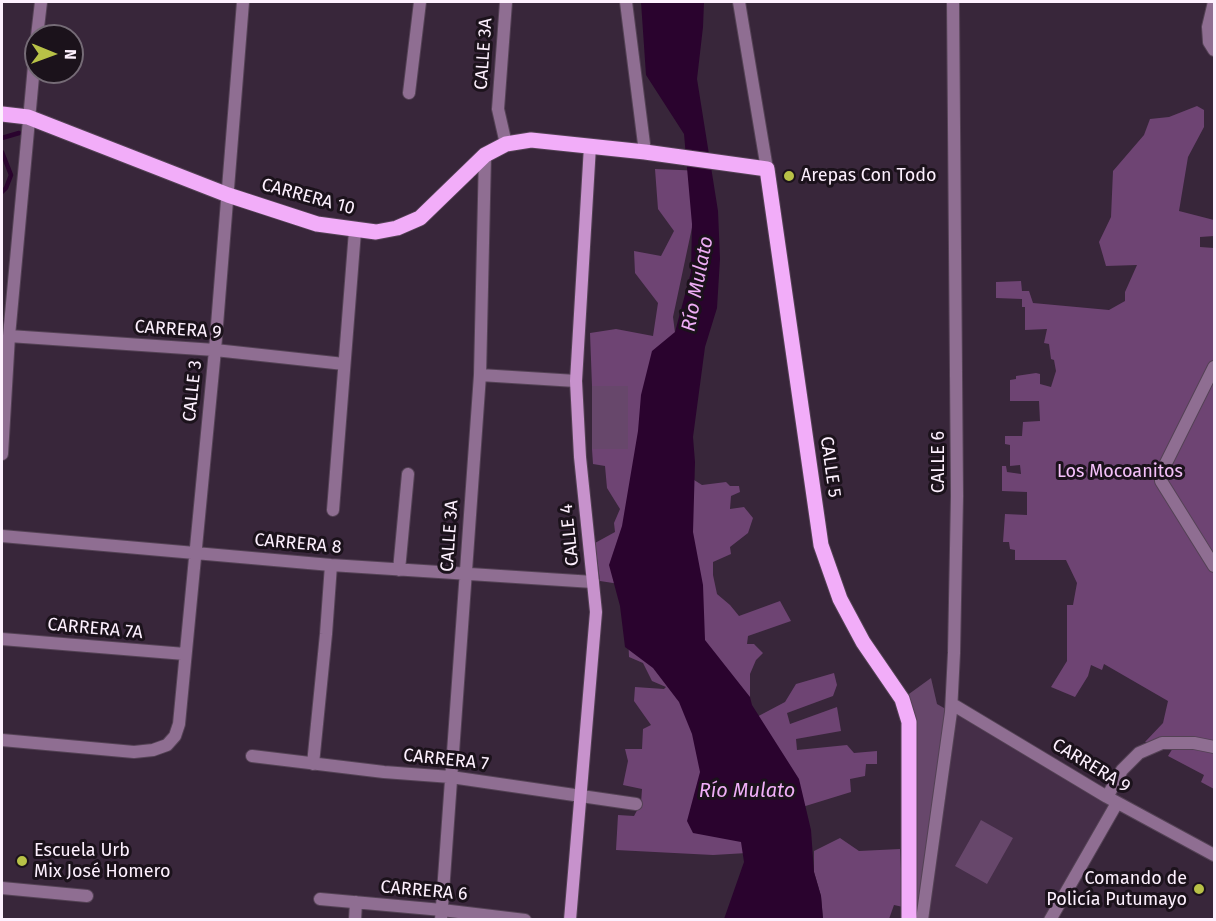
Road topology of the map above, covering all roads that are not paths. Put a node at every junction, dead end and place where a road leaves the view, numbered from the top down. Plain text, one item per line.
1 (40, 2) edge
2 (243, 2) edge
3 (420, 2) edge
4 (506, 2) edge
5 (626, 2) edge
6 (739, 2) edge
7 (953, 2) edge
8 (1214, 2) edge
9 (38, 24) edge
10 (1213, 44) edge
11 (32, 84) edge
12 (409, 93) dead end
13 (2, 114) edge
14 (28, 117) junction
15 (506, 144) junction
16 (590, 146) junction
17 (645, 152) junction
18 (485, 155) junction
19 (767, 169) junction
20 (228, 195) junction
21 (355, 231) junction
22 (9, 336) junction
23 (215, 350) junction
24 (344, 364) junction
25 (1215, 367) edge
26 (480, 375) junction
27 (576, 381) junction
28 (2, 454) edge
29 (408, 474) dead end
30 (333, 510) dead end
31 (2, 536) edge
32 (195, 553) junction
33 (331, 565) junction
34 (1215, 566) edge
35 (399, 570) junction
36 (466, 574) junction
37 (593, 582) junction
38 (2, 639) edge
39 (185, 654) junction
40 (952, 704) junction
41 (2, 740) edge
42 (1215, 747) edge
43 (252, 756) dead end
44 (313, 764) junction
45 (451, 777) junction
46 (581, 795) junction
47 (1112, 800) junction
48 (636, 804) dead end
49 (1215, 855) edge
50 (2, 888) edge
51 (87, 896) dead end
52 (320, 899) dead end
53 (356, 902) junction
54 (442, 914) edge
55 (355, 920) edge
56 (525, 920) edge
57 (570, 920) edge
58 (909, 920) edge
59 (922, 920) edge
60 (1050, 920) edge

1 - 9 street
2 - 20 street, CALLE 3
3 - 12 street
4 - 15 street, CALLE 3A
5 - 17 street
6 - 19 street, CALLE 5
7 - 40 street, CALLE 6
8 - 10 street
11 - 14 street
13 - 14 main road, CARRERA 10
14 - 20 main road, CARRERA 10
14 - 22 street
15 - 16 main road, CARRERA 10
15 - 18 main road, CARRERA 10
16 - 17 main road, CARRERA 10
16 - 27 main road, CALLE 4
17 - 19 main road, CARRERA 10
18 - 21 main road, CARRERA 10
18 - 26 street, CALLE 3A
19 - 58 main road, CALLE 5
20 - 21 main road, CARRERA 10
20 - 23 street, CALLE 3
21 - 24 street
22 - 23 street, CARRERA 9
22 - 28 street
23 - 24 street, CARRERA 9
23 - 32 street, CALLE 3
24 - 30 street
25 - 34 street
26 - 27 street
26 - 36 street, CALLE 3A
27 - 37 main road, CALLE 4
29 - 35 street
31 - 32 street, CARRERA 8
32 - 33 street, CARRERA 8
32 - 39 street, CALLE 3
33 - 35 street, CARRERA 8
33 - 44 street
35 - 36 street, CARRERA 8
36 - 37 street, CARRERA 8
36 - 45 street, CALLE 3A
37 - 46 main road, CALLE 4
38 - 39 street, CARRERA 7A
39 - 41 street, CALLE 3
40 - 47 street, CARRERA 9
40 - 59 street, CALLE 6
42 - 47 street
43 - 44 street, CARRERA 7
44 - 45 street, CARRERA 7
45 - 46 street, CARRERA 7
45 - 54 street, CALLE 3A
46 - 48 street, CARRERA 7
46 - 57 main road, CALLE 4
47 - 49 street, CARRERA 9
47 - 60 street
50 - 51 street
52 - 53 street, CARRERA 6
53 - 54 street, CARRERA 6
53 - 55 street
54 - 56 street, CARRERA 6

